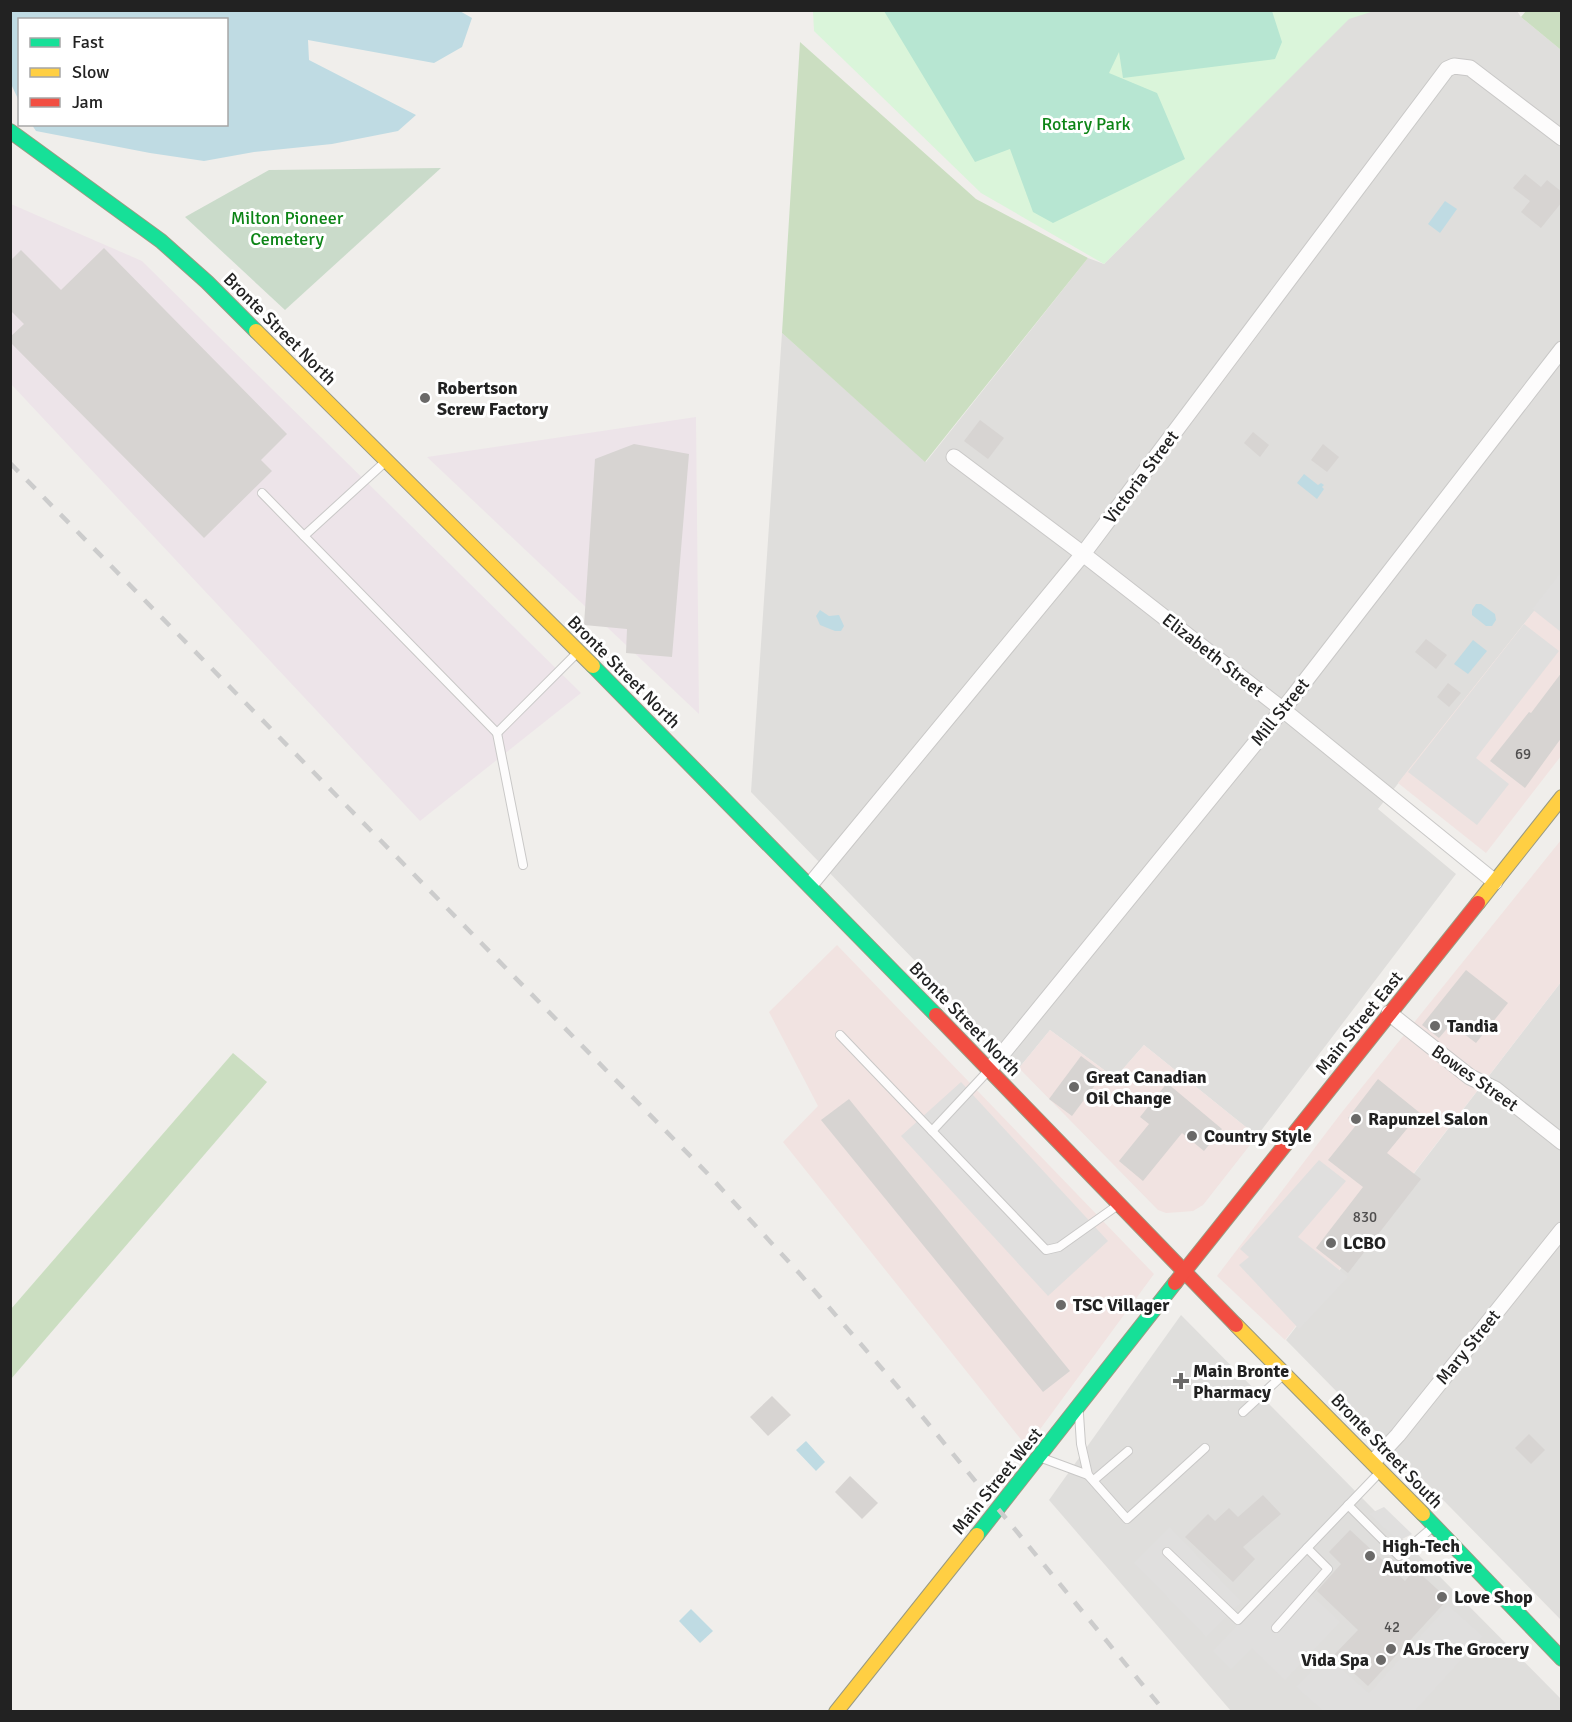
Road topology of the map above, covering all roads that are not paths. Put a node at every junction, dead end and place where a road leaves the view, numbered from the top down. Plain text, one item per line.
1 (10, 131) edge
2 (1562, 138) edge
3 (1562, 349) edge
4 (954, 456) dead end
5 (387, 461) junction
6 (262, 493) dead end
7 (304, 536) junction
8 (1083, 554) junction
9 (579, 652) junction
10 (1282, 709) junction
11 (497, 733) junction
12 (1562, 797) edge
13 (523, 865) dead end
14 (1495, 882) junction
15 (810, 885) junction
16 (1389, 1013) junction
17 (840, 1035) dead end
18 (990, 1069) junction
19 (932, 1131) junction
20 (1562, 1142) edge
21 (1119, 1204) junction
22 (1562, 1230) edge
23 (1184, 1270) junction
24 (1286, 1373) junction
25 (1079, 1406) junction
26 (1243, 1412) dead end
27 (1205, 1448) dead end
28 (1128, 1451) dead end
29 (1039, 1456) junction
30 (1377, 1467) junction
31 (1091, 1478) junction
32 (1348, 1505) junction
33 (1435, 1526) junction
34 (1307, 1548) junction
35 (1167, 1552) dead end
36 (1276, 1628) dead end
37 (1561, 1658) edge
38 (836, 1712) edge

1 - 5 main road, Bronte Street North
2 - 8 street, Victoria Street
3 - 10 street, Mill Street
4 - 8 street, Elizabeth Street
5 - 7 lane
5 - 9 main road, Bronte Street North
6 - 7 lane
7 - 11 lane
8 - 10 street, Elizabeth Street
8 - 15 street, Victoria Street
9 - 11 lane
9 - 15 main road, Bronte Street North
10 - 14 street, Elizabeth Street
10 - 18 street, Mill Street
11 - 13 lane
12 - 14 main road, Main Street East
14 - 16 main road, Main Street East
15 - 18 main road, Bronte Street North
16 - 20 street, Bowes Street
16 - 23 main road, Main Street East
17 - 19 lane
18 - 19 lane
18 - 21 main road, Bronte Street North
19 - 21 lane
21 - 23 main road, Bronte Street North
22 - 30 street, Mary Street
23 - 24 main road, Bronte Street South
23 - 25 main road, Main Street West
24 - 26 lane
24 - 30 main road, Bronte Street South
25 - 29 main road, Main Street West
25 - 31 lane
27 - 31 lane
28 - 31 lane
29 - 31 lane
29 - 38 main road, Main Street West
30 - 32 lane
30 - 33 main road, Bronte Street South
32 - 33 lane
32 - 34 lane
33 - 37 main road, Bronte Street South
34 - 35 lane
34 - 36 lane

